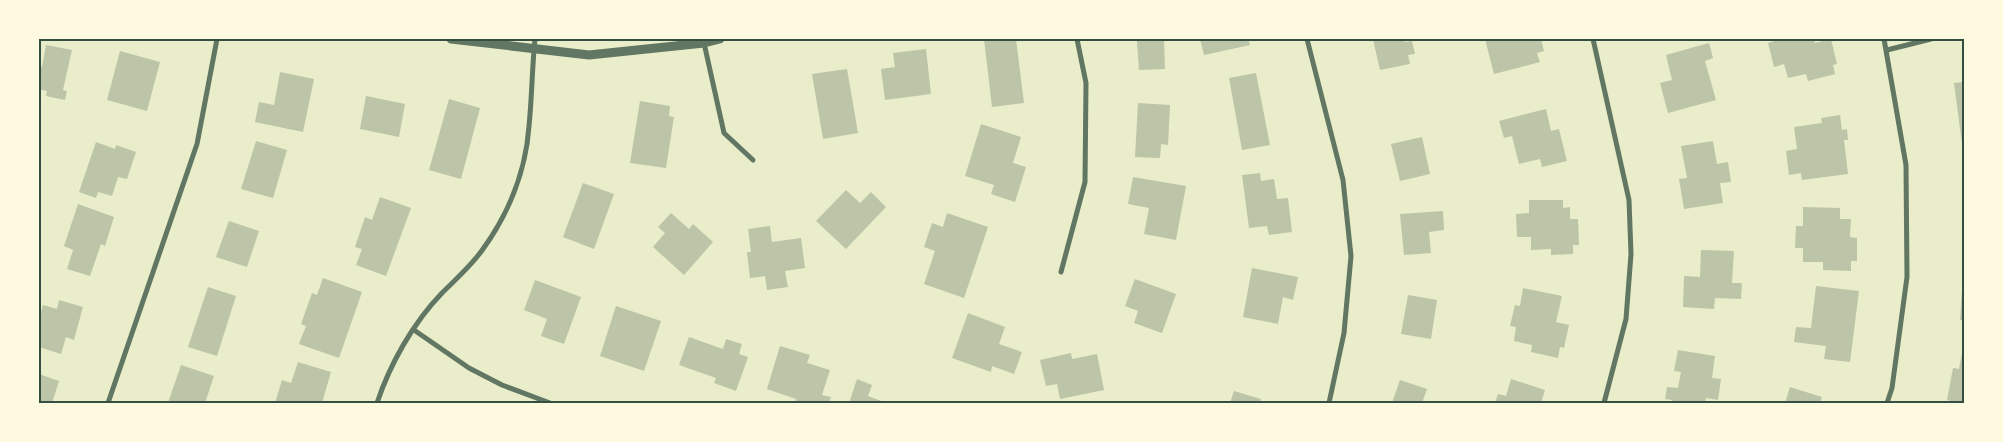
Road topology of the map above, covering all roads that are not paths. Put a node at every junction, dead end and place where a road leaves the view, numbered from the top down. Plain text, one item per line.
1 (217, 39) edge
2 (451, 39) edge
3 (535, 39) edge
4 (720, 39) edge
5 (1077, 39) edge
6 (1307, 39) edge
7 (1592, 39) edge
8 (1884, 39) edge
9 (1931, 39) edge
10 (704, 43) junction
11 (534, 49) junction
12 (1887, 50) junction
13 (753, 160) dead end
14 (1060, 272) dead end
15 (414, 330) junction
16 (108, 403) edge
17 (377, 403) edge
18 (550, 403) edge
19 (1329, 403) edge
20 (1604, 403) edge
21 (1887, 403) edge

1 - 16 street
2 - 11 street
3 - 11 street
4 - 10 street
5 - 14 street
6 - 19 street
7 - 20 street
8 - 12 street
9 - 12 street
10 - 11 street
10 - 13 street
11 - 15 street
12 - 21 street
15 - 17 street
15 - 18 street

